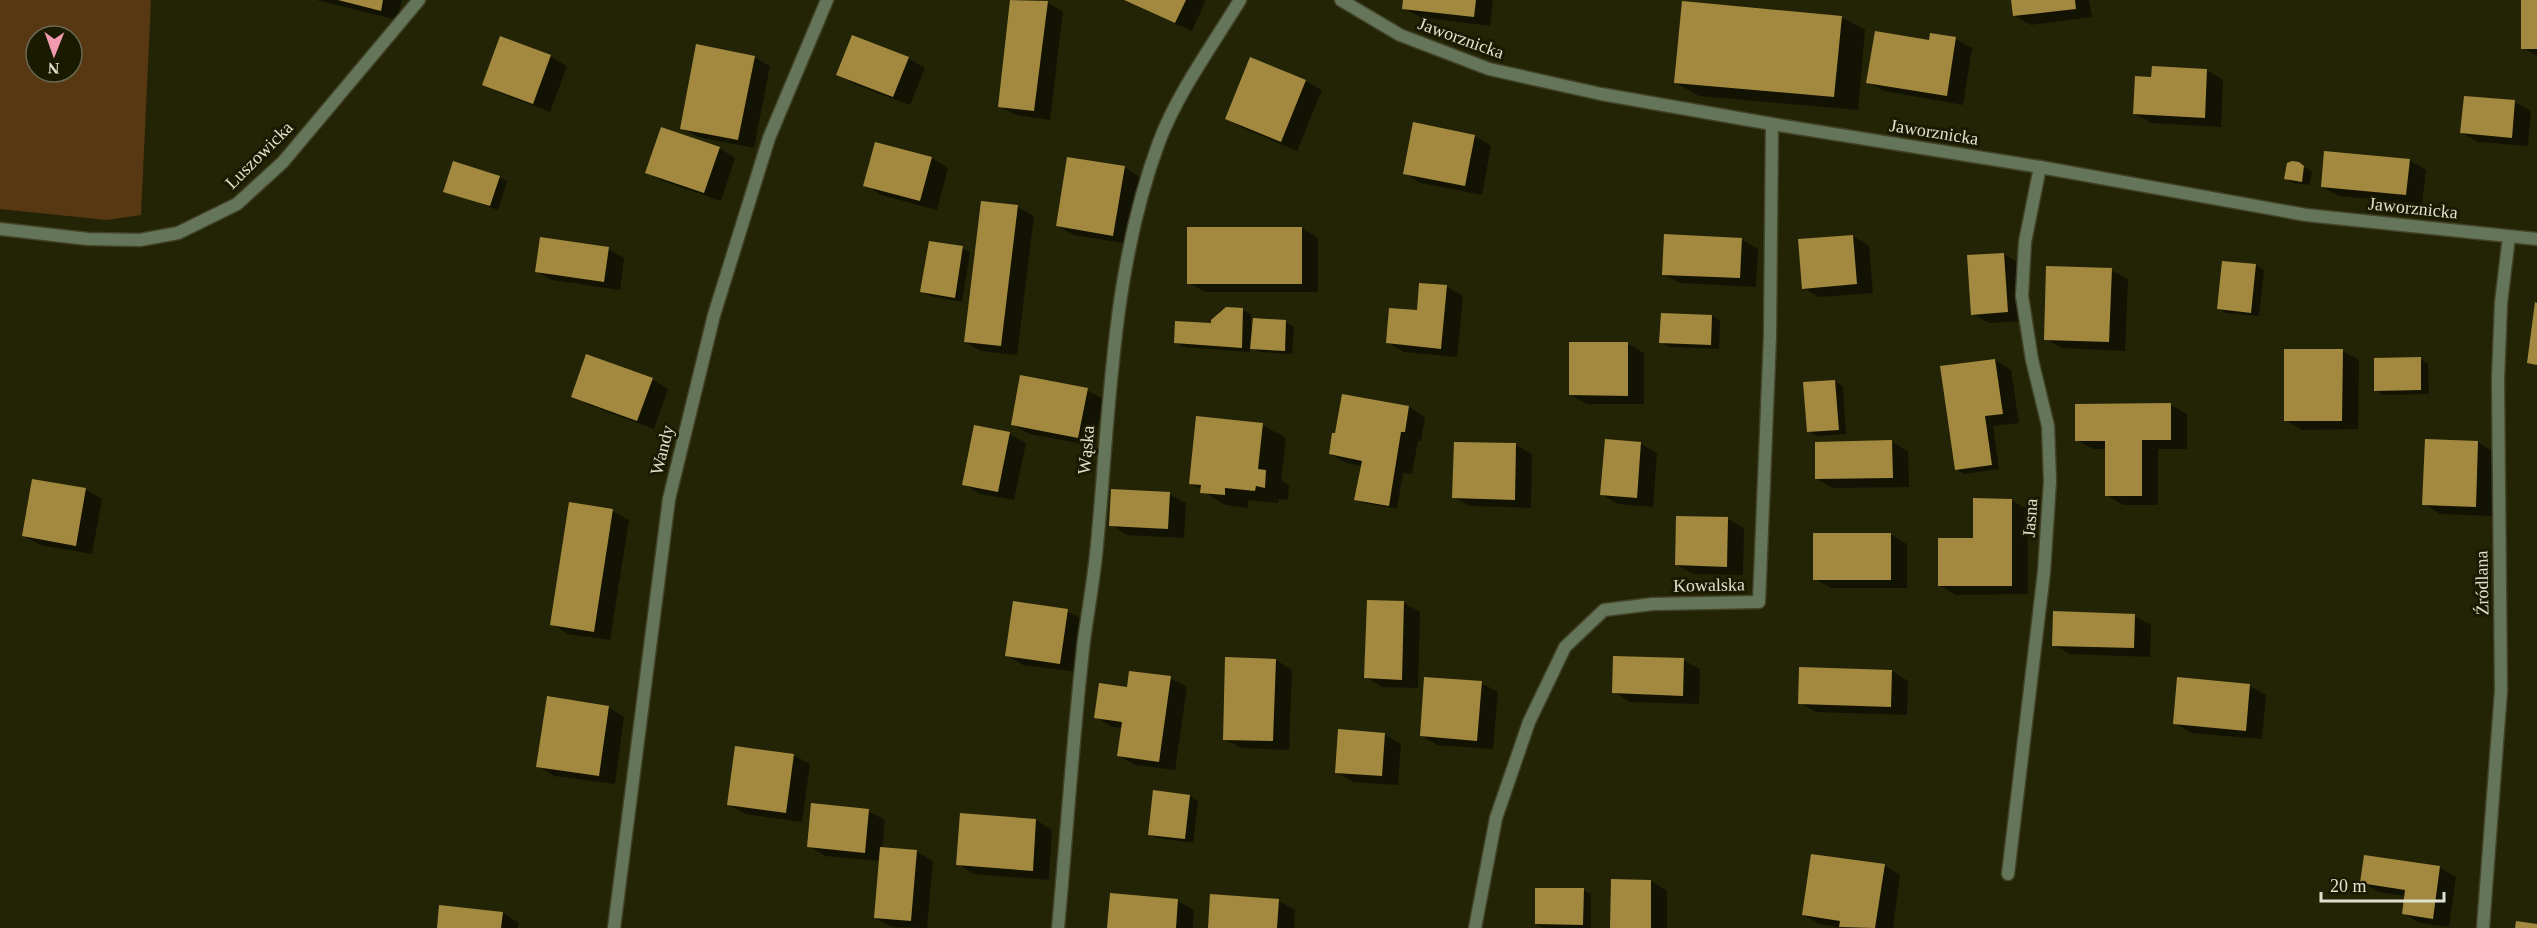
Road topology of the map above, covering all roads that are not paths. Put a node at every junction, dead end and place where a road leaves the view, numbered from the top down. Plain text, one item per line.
1 (419, 0) edge
2 (827, 0) edge
3 (1240, 0) edge
4 (1341, 0) edge
5 (1772, 124) junction
6 (2040, 167) junction
7 (0, 229) edge
8 (2509, 237) junction
9 (2537, 239) edge
10 (2008, 874) dead end
11 (615, 928) edge
12 (1058, 928) edge
13 (1474, 928) edge
14 (2483, 928) edge

1 - 7 street, Luszowicka
2 - 11 street, Wandy
3 - 12 street, Wąska
4 - 5 street, Jaworznicka
5 - 6 street, Jaworznicka
5 - 13 street, Kowalska
6 - 8 street, Jaworznicka
6 - 10 street, Jasna
8 - 9 street, Jaworznicka
8 - 14 street, Źródlana

